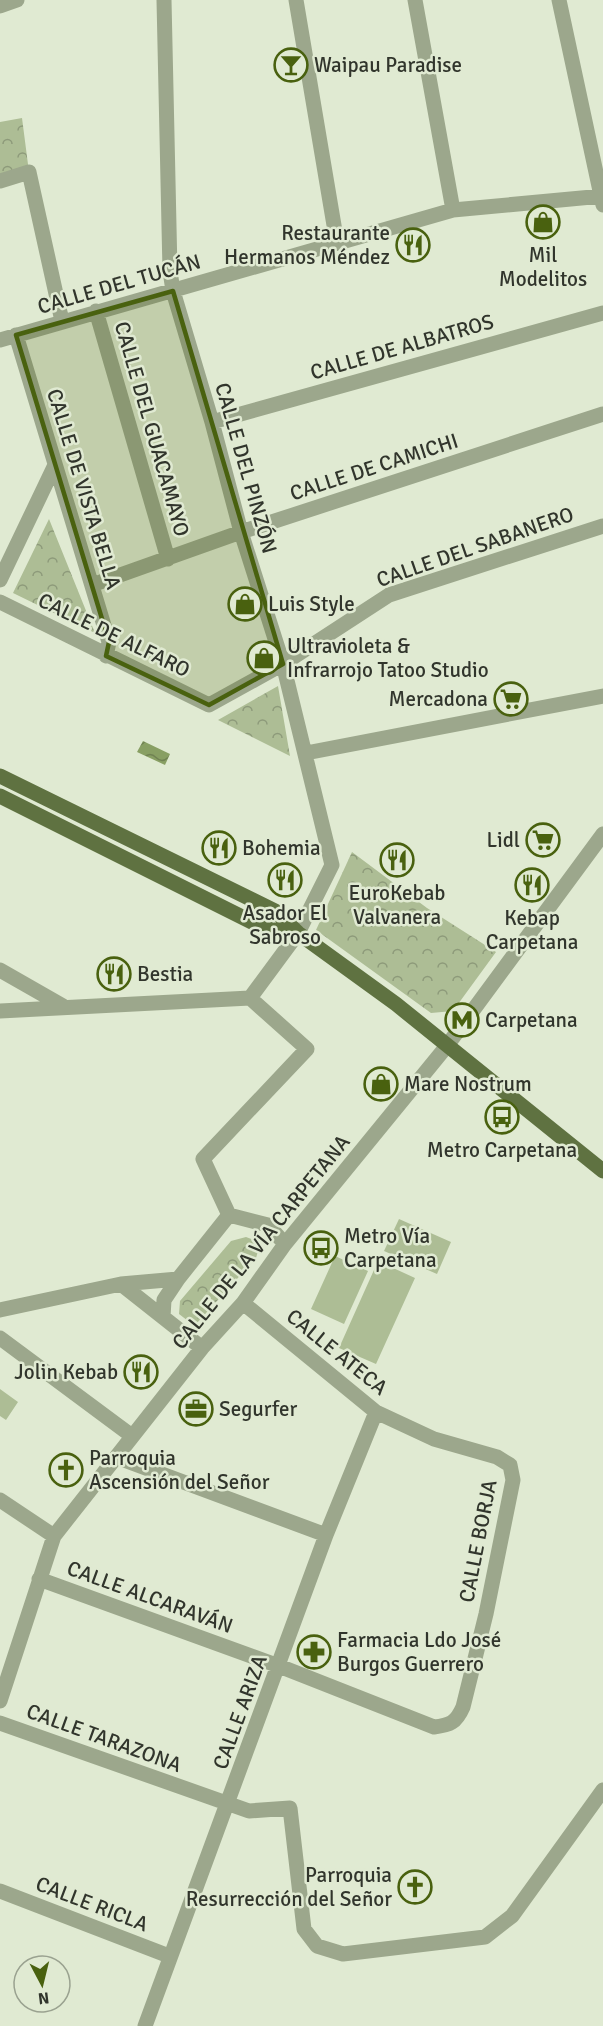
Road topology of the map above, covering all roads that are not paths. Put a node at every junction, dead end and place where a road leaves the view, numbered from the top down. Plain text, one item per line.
1 (17, 0) edge
2 (164, 0) edge
3 (296, 0) edge
4 (415, 0) edge
5 (559, 0) edge
6 (0, 6) edge
7 (0, 181) edge
8 (602, 199) edge
9 (453, 210) junction
10 (337, 243) junction
11 (173, 291) junction
12 (96, 311) junction
13 (603, 313) edge
14 (62, 321) junction
15 (16, 335) junction
16 (0, 340) edge
17 (603, 414) edge
18 (212, 422) junction
19 (54, 467) junction
20 (603, 525) edge
21 (241, 532) junction
22 (168, 559) junction
23 (0, 580) edge
24 (92, 585) junction
25 (0, 602) edge
26 (106, 656) junction
27 (283, 664) junction
28 (603, 696) edge
29 (209, 705) joint
30 (306, 753) junction
31 (0, 776) edge
32 (0, 796) edge
33 (603, 834) edge
34 (298, 933) junction
35 (0, 970) edge
36 (250, 998) junction
37 (63, 1006) junction
38 (0, 1011) edge
39 (446, 1047) junction
40 (603, 1171) edge
41 (230, 1215) junction
42 (285, 1244) junction
43 (178, 1279) junction
44 (122, 1284) junction
45 (243, 1303) junction
46 (0, 1310) edge
47 (163, 1317) junction
48 (0, 1338) edge
49 (202, 1348) junction
50 (376, 1412) junction
51 (132, 1436) junction
52 (116, 1457) junction
53 (510, 1465) joint
54 (0, 1500) edge
55 (326, 1535) junction
56 (54, 1536) junction
57 (39, 1579) junction
58 (5, 1666) edge
59 (279, 1666) junction
60 (0, 1701) edge
61 (0, 1723) edge
62 (450, 1726) joint
63 (603, 1790) edge
64 (228, 1804) junction
65 (0, 1891) edge
66 (169, 1956) junction
67 (145, 2026) edge

1 - 6 street
2 - 11 street, CALLE DEL PINZÓN
3 - 10 street
4 - 9 street
5 - 8 street
7 - 14 street
8 - 9 street, CALLE DEL TUCÁN
9 - 10 street, CALLE DEL TUCÁN
10 - 11 street, CALLE DEL TUCÁN
11 - 12 street, CALLE DEL TUCÁN
11 - 18 street, CALLE DEL PINZÓN
12 - 14 street, CALLE DEL TUCÁN
12 - 22 street, CALLE DEL GUACAMAYO
13 - 18 street, CALLE DE ALBATROS
14 - 15 street, CALLE DEL TUCÁN
15 - 16 street, CALLE DEL TUCÁN
15 - 19 street, CALLE DE VISTA BELLA
17 - 21 street, CALLE DE CAMICHI
18 - 21 street, CALLE DEL PINZÓN
19 - 23 street
19 - 24 street, CALLE DE VISTA BELLA
20 - 27 street, CALLE DEL SABANERO
21 - 22 street, CALLE DE CAMICHI
21 - 27 street, CALLE DEL PINZÓN
22 - 24 street, CALLE DE CAMICHI
24 - 26 street, CALLE DE VISTA BELLA
25 - 26 street, CALLE DE ALFARO
26 - 29 street, CALLE DE ALFARO
27 - 29 street, CALLE DEL SABANERO
27 - 30 street, CALLE DEL PINZÓN
28 - 30 street
30 - 34 street, CALLE DEL PINZÓN
31 - 34 main road
32 - 34 main road
33 - 39 street, CALLE DE LA VÍA CARPETANA
34 - 36 street, CALLE DEL PINZÓN
34 - 39 main road
35 - 37 street
36 - 37 street
36 - 41 street
37 - 38 street
39 - 40 main road
39 - 42 street, CALLE DE LA VÍA CARPETANA
41 - 42 street
41 - 43 street
42 - 45 street, CALLE DE LA VÍA CARPETANA
43 - 44 street
43 - 47 street
44 - 46 street
44 - 47 street
45 - 49 street, CALLE DE LA VÍA CARPETANA
45 - 50 street, CALLE ATECA
47 - 49 street
48 - 51 street
49 - 51 street, CALLE DE LA VÍA CARPETANA
50 - 53 street, CALLE ATECA
50 - 55 street, CALLE ARIZA
51 - 52 street, CALLE DE LA VÍA CARPETANA
52 - 55 street
52 - 56 street, CALLE DE LA VÍA CARPETANA
53 - 62 street, CALLE BORJA
54 - 56 street
55 - 59 street, CALLE ARIZA
56 - 57 street, CALLE DE LA VÍA CARPETANA
57 - 58 street, CALLE DE LA VÍA CARPETANA
57 - 59 street, CALLE ALCARAVÁN
58 - 60 street, CALLE DE LA VÍA CARPETANA
59 - 62 street, CALLE ALCARAVÁN
59 - 64 street, CALLE ARIZA
61 - 64 street, CALLE TARAZONA
63 - 64 street, CALLE TARAZONA
64 - 66 street, CALLE ARIZA
65 - 66 street, CALLE RICLA
66 - 67 street, CALLE ARIZA

